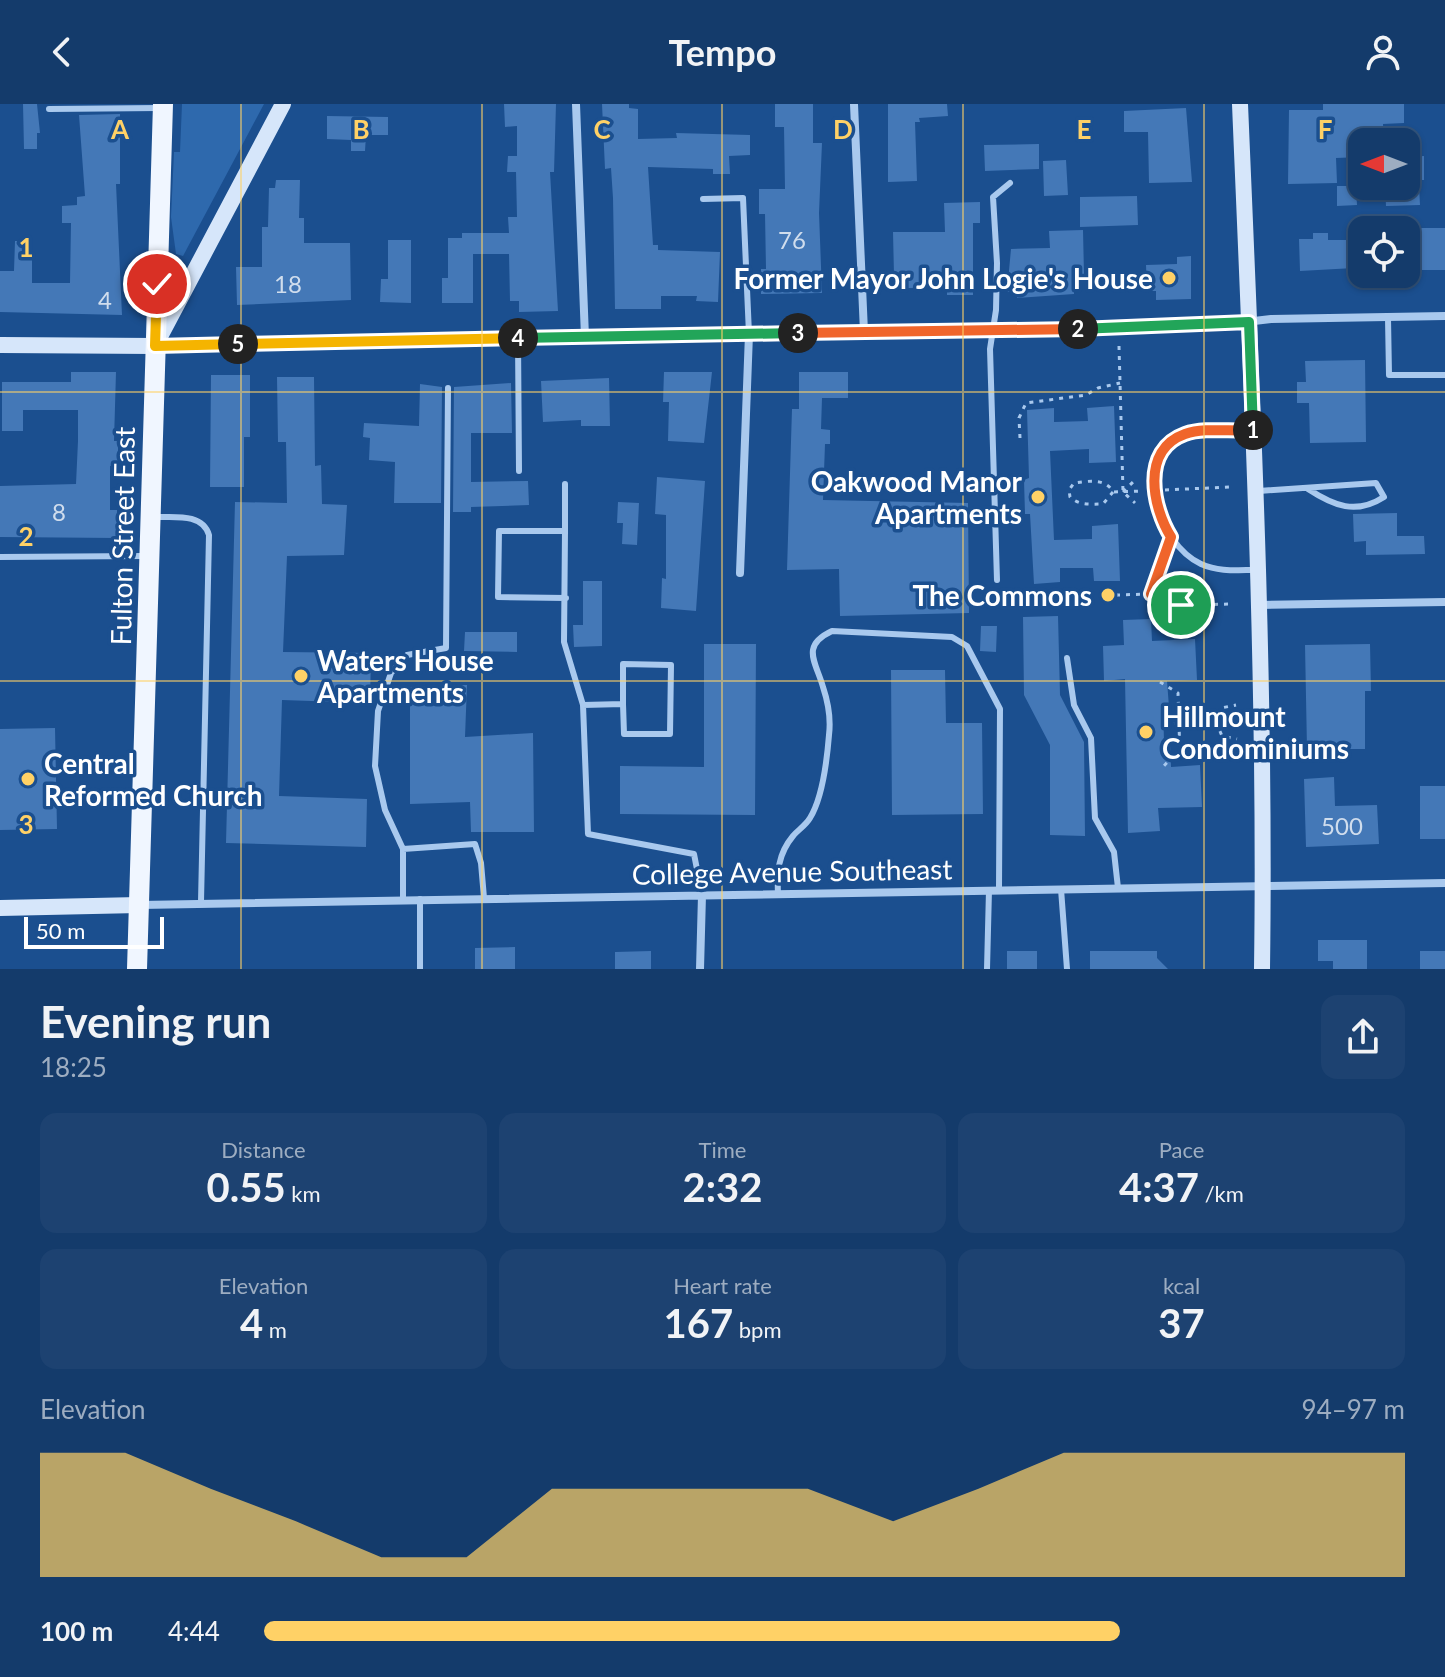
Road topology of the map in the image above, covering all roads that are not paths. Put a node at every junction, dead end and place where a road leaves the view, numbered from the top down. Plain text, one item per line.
1 (283, 104) edge
2 (576, 104) edge
3 (854, 104) edge
4 (1240, 104) edge
5 (163, 106) edge
6 (49, 109) dead end
7 (1010, 183) dead end
8 (703, 199) dead end
9 (1445, 316) edge
10 (1388, 318) junction
11 (1249, 322) junction
12 (993, 331) junction
13 (864, 332) junction
14 (749, 334) junction
15 (585, 337) junction
16 (518, 338) junction
17 (0, 345) edge
18 (155, 346) junction
19 (1445, 375) edge
20 (448, 388) dead end
21 (1253, 431) junction
22 (519, 471) dead end
23 (565, 484) dead end
24 (1308, 489) junction
25 (1255, 491) junction
26 (150, 517) junction
27 (565, 531) junction
28 (149, 556) junction
29 (0, 557) edge
30 (1258, 570) junction
31 (740, 573) dead end
32 (997, 580) dead end
33 (566, 598) junction
34 (1445, 602) edge
35 (1260, 605) junction
36 (1067, 658) dead end
37 (623, 704) junction
38 (583, 705) junction
39 (403, 849) junction
40 (1445, 883) edge
41 (1264, 885) junction
42 (1118, 888) junction
43 (1061, 889) junction
44 (994, 890) junction
45 (778, 894) junction
46 (702, 895) junction
47 (484, 898) junction
48 (403, 899) junction
49 (420, 899) junction
50 (201, 902) junction
51 (139, 905) junction
52 (0, 908) edge
53 (137, 969) edge
54 (420, 969) edge
55 (700, 969) edge
56 (987, 969) edge
57 (1067, 969) edge
58 (1262, 969) edge

1 - 18 street
2 - 15 street
3 - 13 street
4 - 11 street
5 - 6 lane
5 - 18 main road, Fulton Street East
7 - 12 lane
8 - 14 lane
9 - 10 street
10 - 11 street
10 - 19 lane
11 - 12 street
11 - 21 street
12 - 13 street
12 - 32 lane
13 - 14 street
14 - 15 street
14 - 31 street
15 - 16 street
16 - 18 street
16 - 22 lane
17 - 18 street
18 - 26 main road, Fulton Street East
20 - 39 lane
21 - 25 street
21 - 30 lane
23 - 27 lane
24 - 24 lane
24 - 25 lane
25 - 30 street
26 - 28 main road, Fulton Street East
26 - 50 lane
27 - 33 lane
27 - 33 lane
28 - 29 lane
28 - 51 main road, Fulton Street East
30 - 35 street
33 - 38 lane
34 - 35 street
35 - 41 street
36 - 42 lane
37 - 37 lane
37 - 38 lane
38 - 46 lane
39 - 47 lane
39 - 48 lane
40 - 41 street, College Avenue Southeast
41 - 42 street, College Avenue Southeast
41 - 58 street
42 - 43 street, College Avenue Southeast
43 - 44 street, College Avenue Southeast
43 - 57 lane
44 - 45 street, College Avenue Southeast
44 - 45 lane
44 - 56 lane
45 - 46 street, College Avenue Southeast
46 - 47 street, College Avenue Southeast
46 - 55 street
47 - 49 street, College Avenue Southeast
48 - 49 street, College Avenue Southeast
48 - 50 street, College Avenue Southeast
49 - 54 lane
50 - 51 street, College Avenue Southeast
51 - 52 street
51 - 53 main road, Fulton Street East

